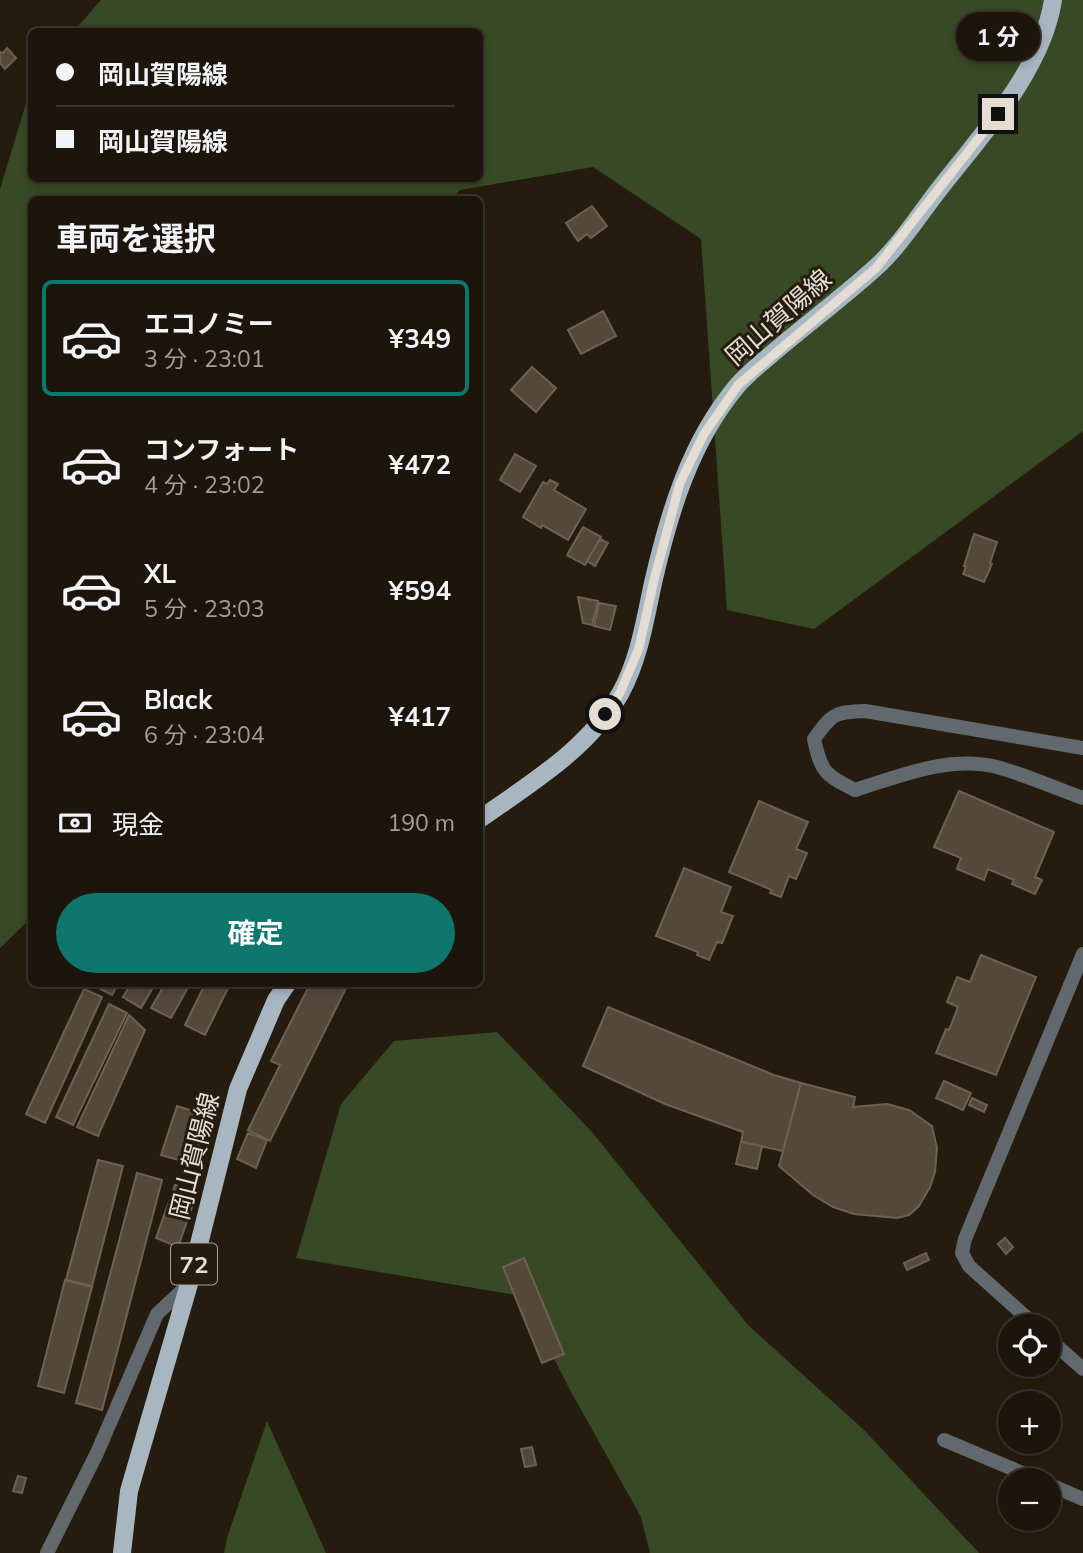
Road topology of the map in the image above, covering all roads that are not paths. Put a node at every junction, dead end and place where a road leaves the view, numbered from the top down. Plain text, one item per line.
1 (1053, 0) edge
2 (1083, 748) edge
3 (1083, 798) edge
4 (483, 817) edge
5 (1083, 954) edge
6 (285, 987) edge
7 (189, 1284) junction
8 (1022, 1314) edge
9 (1061, 1350) edge
10 (1083, 1369) edge
11 (944, 1440) dead end
12 (1011, 1468) edge
13 (1061, 1490) edge
14 (1083, 1499) edge
15 (47, 1553) edge
16 (122, 1553) edge

1 - 4 main road, 岡山賀陽線
2 - 3 street
5 - 8 street
6 - 7 main road, 岡山賀陽線 / 72
7 - 15 street
7 - 16 main road, 岡山賀陽線 / 72
9 - 10 street
11 - 12 street
13 - 14 street

